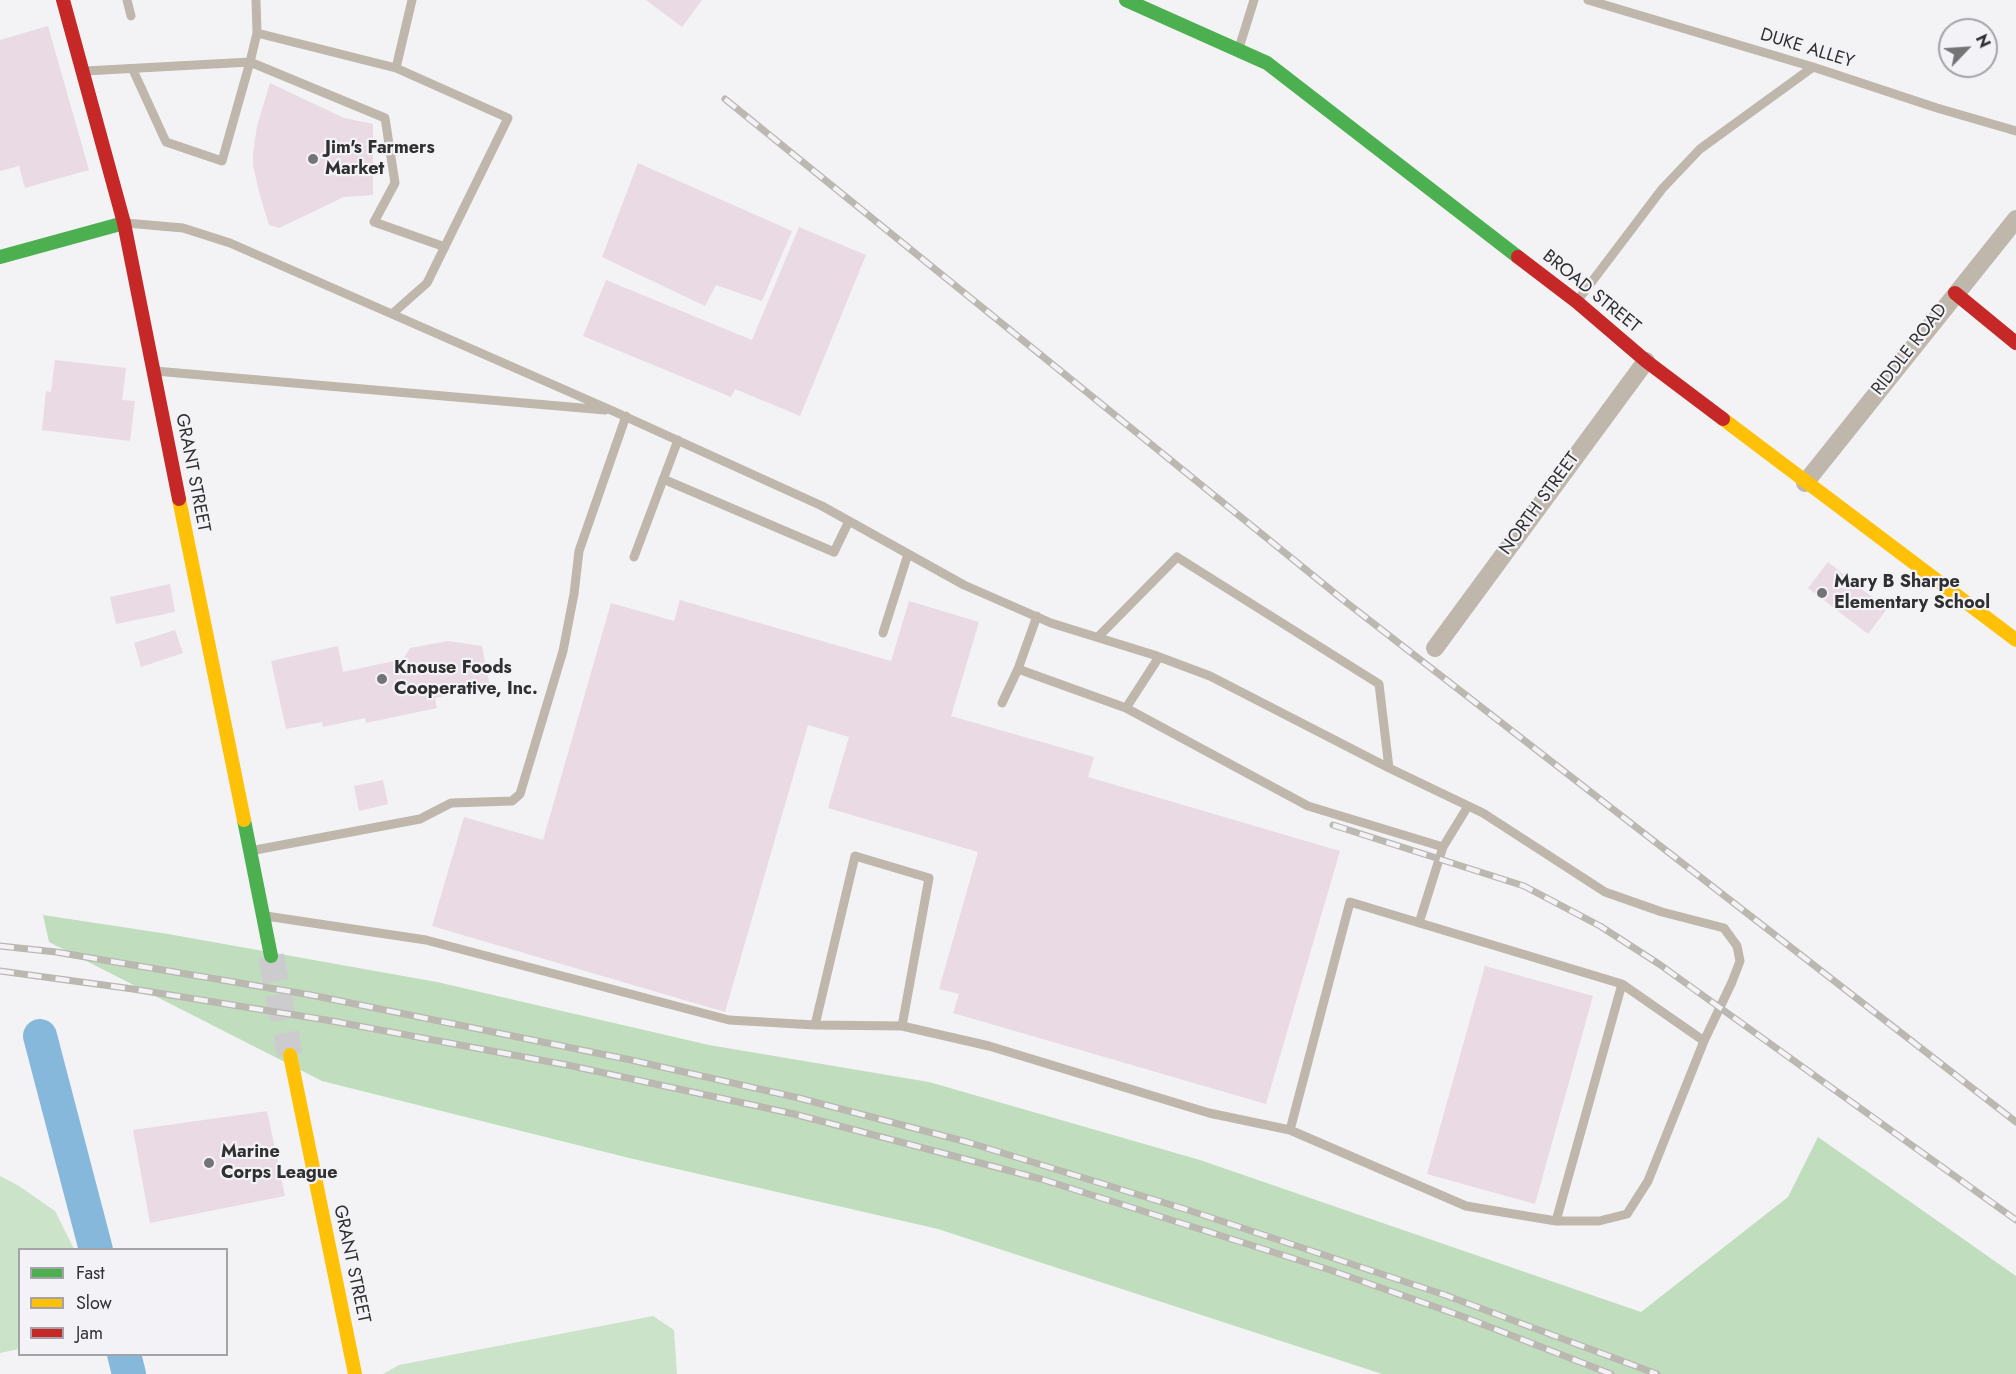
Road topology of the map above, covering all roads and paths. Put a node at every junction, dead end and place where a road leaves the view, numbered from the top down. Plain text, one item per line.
1 (63, 0) edge
2 (128, 0) edge
3 (256, 0) edge
4 (412, 0) edge
5 (1126, 0) edge
6 (1254, 0) edge
7 (1588, 0) edge
8 (131, 16) dead end
9 (257, 33) junction
10 (1238, 50) junction
11 (250, 62) junction
12 (1813, 67) junction
13 (396, 68) junction
14 (134, 70) junction
15 (82, 71) junction
16 (2016, 131) edge
17 (2016, 219) edge
18 (124, 223) junction
19 (445, 247) junction
20 (0, 257) edge
21 (1955, 293) junction
22 (1577, 302) junction
23 (392, 314) junction
24 (2016, 343) edge
25 (1646, 361) junction
26 (153, 371) junction
27 (613, 411) junction
28 (626, 416) junction
29 (678, 440) junction
30 (663, 479) junction
31 (1806, 483) junction
32 (849, 521) junction
33 (908, 554) junction
34 (634, 557) dead end
35 (1036, 616) junction
36 (883, 633) dead end
37 (1098, 637) junction
38 (2016, 640) edge
39 (1434, 648) dead end
40 (1159, 657) junction
41 (1018, 669) junction
42 (1002, 703) dead end
43 (1126, 708) junction
44 (1389, 768) junction
45 (1468, 806) junction
46 (1443, 847) junction
47 (249, 851) junction
48 (262, 915) junction
49 (1419, 923) junction
50 (271, 956) tunnel mouth
51 (1622, 984) junction
52 (814, 1025) junction
53 (902, 1026) junction
54 (1704, 1041) junction
55 (290, 1055) tunnel mouth
56 (1290, 1130) junction
57 (1556, 1221) junction
58 (355, 1374) edge

1 - 15 street, GRANT STREET
2 - 8 lane
3 - 9 lane
4 - 13 lane
5 - 10 street, BROAD STREET
6 - 10 lane
7 - 12 lane, DUKE ALLEY
9 - 11 lane
9 - 13 lane
10 - 22 street, BROAD STREET
11 - 14 lane
11 - 14 lane
11 - 19 lane
12 - 16 lane, DUKE ALLEY
12 - 22 lane
13 - 19 lane
14 - 15 lane
15 - 18 street, GRANT STREET
17 - 21 street, RIDDLE ROAD
18 - 20 street
18 - 23 lane
18 - 26 street, GRANT STREET
19 - 23 lane
21 - 24 street
21 - 31 street, RIDDLE ROAD
22 - 25 street, BROAD STREET
23 - 27 lane
25 - 31 street, BROAD STREET
25 - 39 street, NORTH STREET
26 - 27 lane
26 - 47 street, GRANT STREET
27 - 28 lane
28 - 29 lane
28 - 47 lane
29 - 30 lane
29 - 32 lane
30 - 32 lane
30 - 34 lane
31 - 38 street, BROAD STREET
32 - 33 lane
33 - 35 lane
33 - 36 lane
35 - 37 lane
35 - 41 lane
37 - 40 lane
37 - 44 lane
40 - 43 lane
40 - 44 lane
41 - 42 lane
41 - 43 lane
43 - 46 lane
44 - 45 lane
45 - 46 lane
45 - 54 lane
46 - 49 lane
47 - 48 street, GRANT STREET
48 - 50 street, GRANT STREET
48 - 52 lane
49 - 51 lane
49 - 56 lane
51 - 54 lane
51 - 57 lane
52 - 53 lane
52 - 53 lane
53 - 56 lane
54 - 57 lane
55 - 58 street, GRANT STREET
56 - 57 lane

